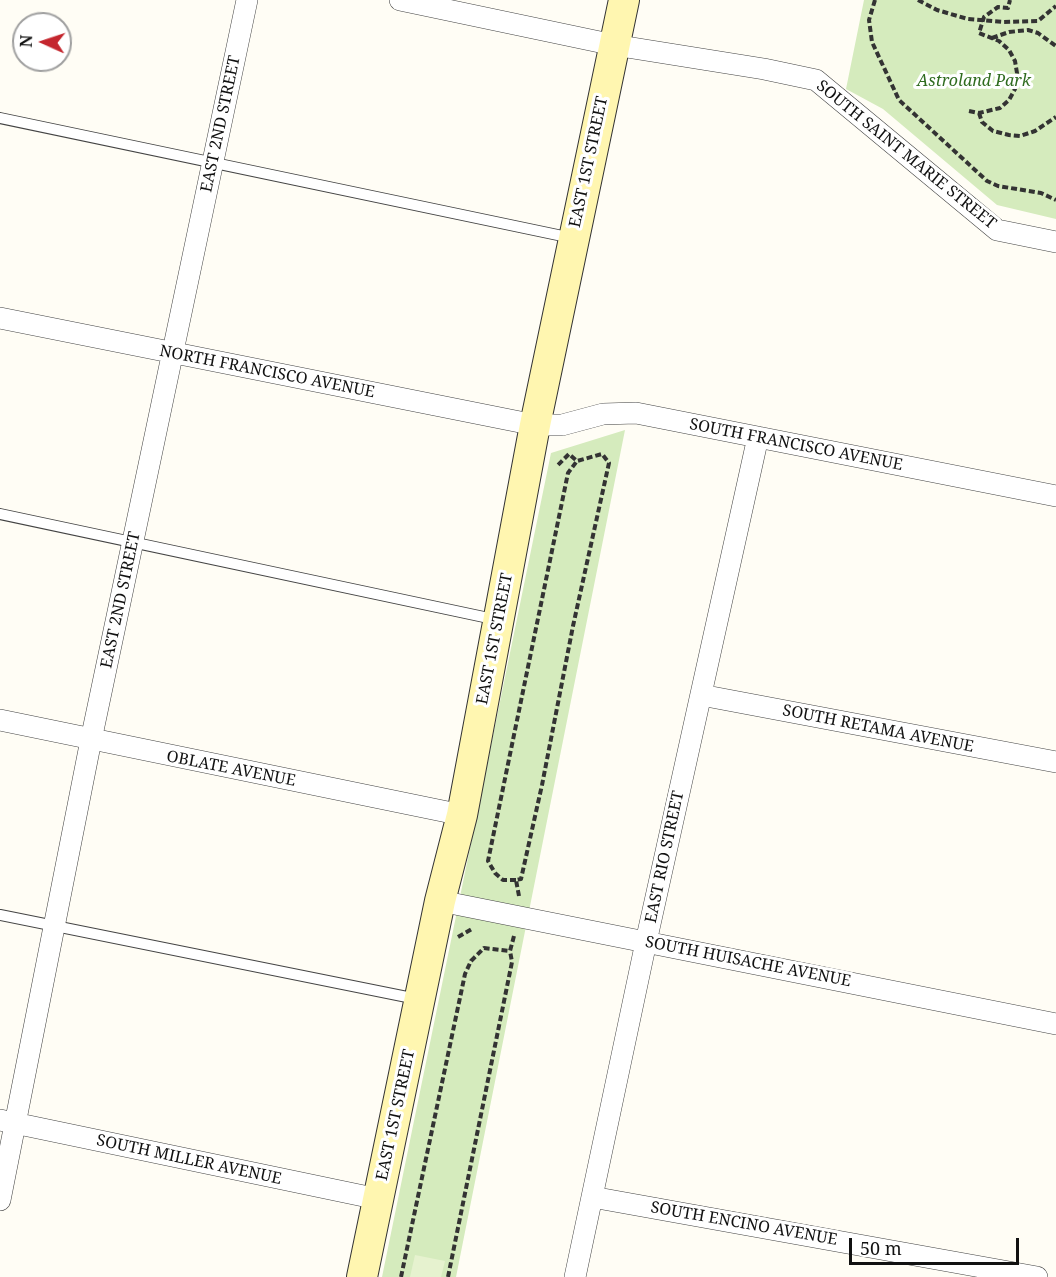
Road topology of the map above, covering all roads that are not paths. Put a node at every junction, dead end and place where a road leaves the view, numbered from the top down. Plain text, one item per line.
1 (247, 0) edge
2 (400, 0) edge
3 (624, 0) edge
4 (614, 45) junction
5 (0, 118) edge
6 (212, 163) junction
7 (573, 238) junction
8 (1056, 242) edge
9 (0, 318) edge
10 (173, 354) junction
11 (535, 425) junction
12 (758, 437) junction
13 (1056, 496) edge
14 (0, 514) edge
15 (133, 543) junction
16 (498, 620) junction
17 (700, 695) junction
18 (0, 720) edge
19 (91, 741) junction
20 (1056, 762) edge
21 (462, 815) junction
22 (440, 901) junction
23 (0, 915) edge
24 (55, 926) junction
25 (646, 942) junction
26 (419, 1000) junction
27 (1056, 1024) edge
28 (8, 1122) edge
29 (592, 1197) junction
30 (378, 1199) junction
31 (0, 1200) edge
32 (362, 1277) edge
33 (575, 1277) edge
34 (1037, 1277) edge

1 - 6 street, EAST 2ND STREET
2 - 4 street, SOUTH SAINT MARIE STREET
3 - 4 street, EAST 1ST STREET
4 - 7 street, EAST 1ST STREET
4 - 8 street, SOUTH SAINT MARIE STREET
5 - 6 lane
6 - 7 lane
6 - 10 street, EAST 2ND STREET
7 - 11 street, EAST 1ST STREET
9 - 10 street, NORTH FRANCISCO AVENUE
10 - 11 street, NORTH FRANCISCO AVENUE
10 - 15 street, EAST 2ND STREET
11 - 12 street, SOUTH FRANCISCO AVENUE
11 - 16 street, EAST 1ST STREET
12 - 13 street, SOUTH FRANCISCO AVENUE
12 - 17 street, EAST RIO STREET
14 - 15 lane
15 - 16 lane
15 - 19 street, EAST 2ND STREET
16 - 21 street, EAST 1ST STREET
17 - 20 street, SOUTH RETAMA AVENUE
17 - 25 street, EAST RIO STREET
18 - 19 street, OBLATE AVENUE
19 - 21 street, OBLATE AVENUE
19 - 24 street, EAST 2ND STREET
21 - 22 street, EAST 1ST STREET
22 - 25 street, SOUTH HUISACHE AVENUE
22 - 26 street, EAST 1ST STREET
23 - 24 lane
24 - 26 lane
24 - 28 street, EAST 2ND STREET
25 - 27 street, SOUTH HUISACHE AVENUE
25 - 29 street, EAST RIO STREET
26 - 30 street, EAST 1ST STREET
28 - 30 street, SOUTH MILLER AVENUE
28 - 31 street, EAST 2ND STREET
29 - 33 street, EAST RIO STREET
29 - 34 street, SOUTH ENCINO AVENUE
30 - 32 street, EAST 1ST STREET

